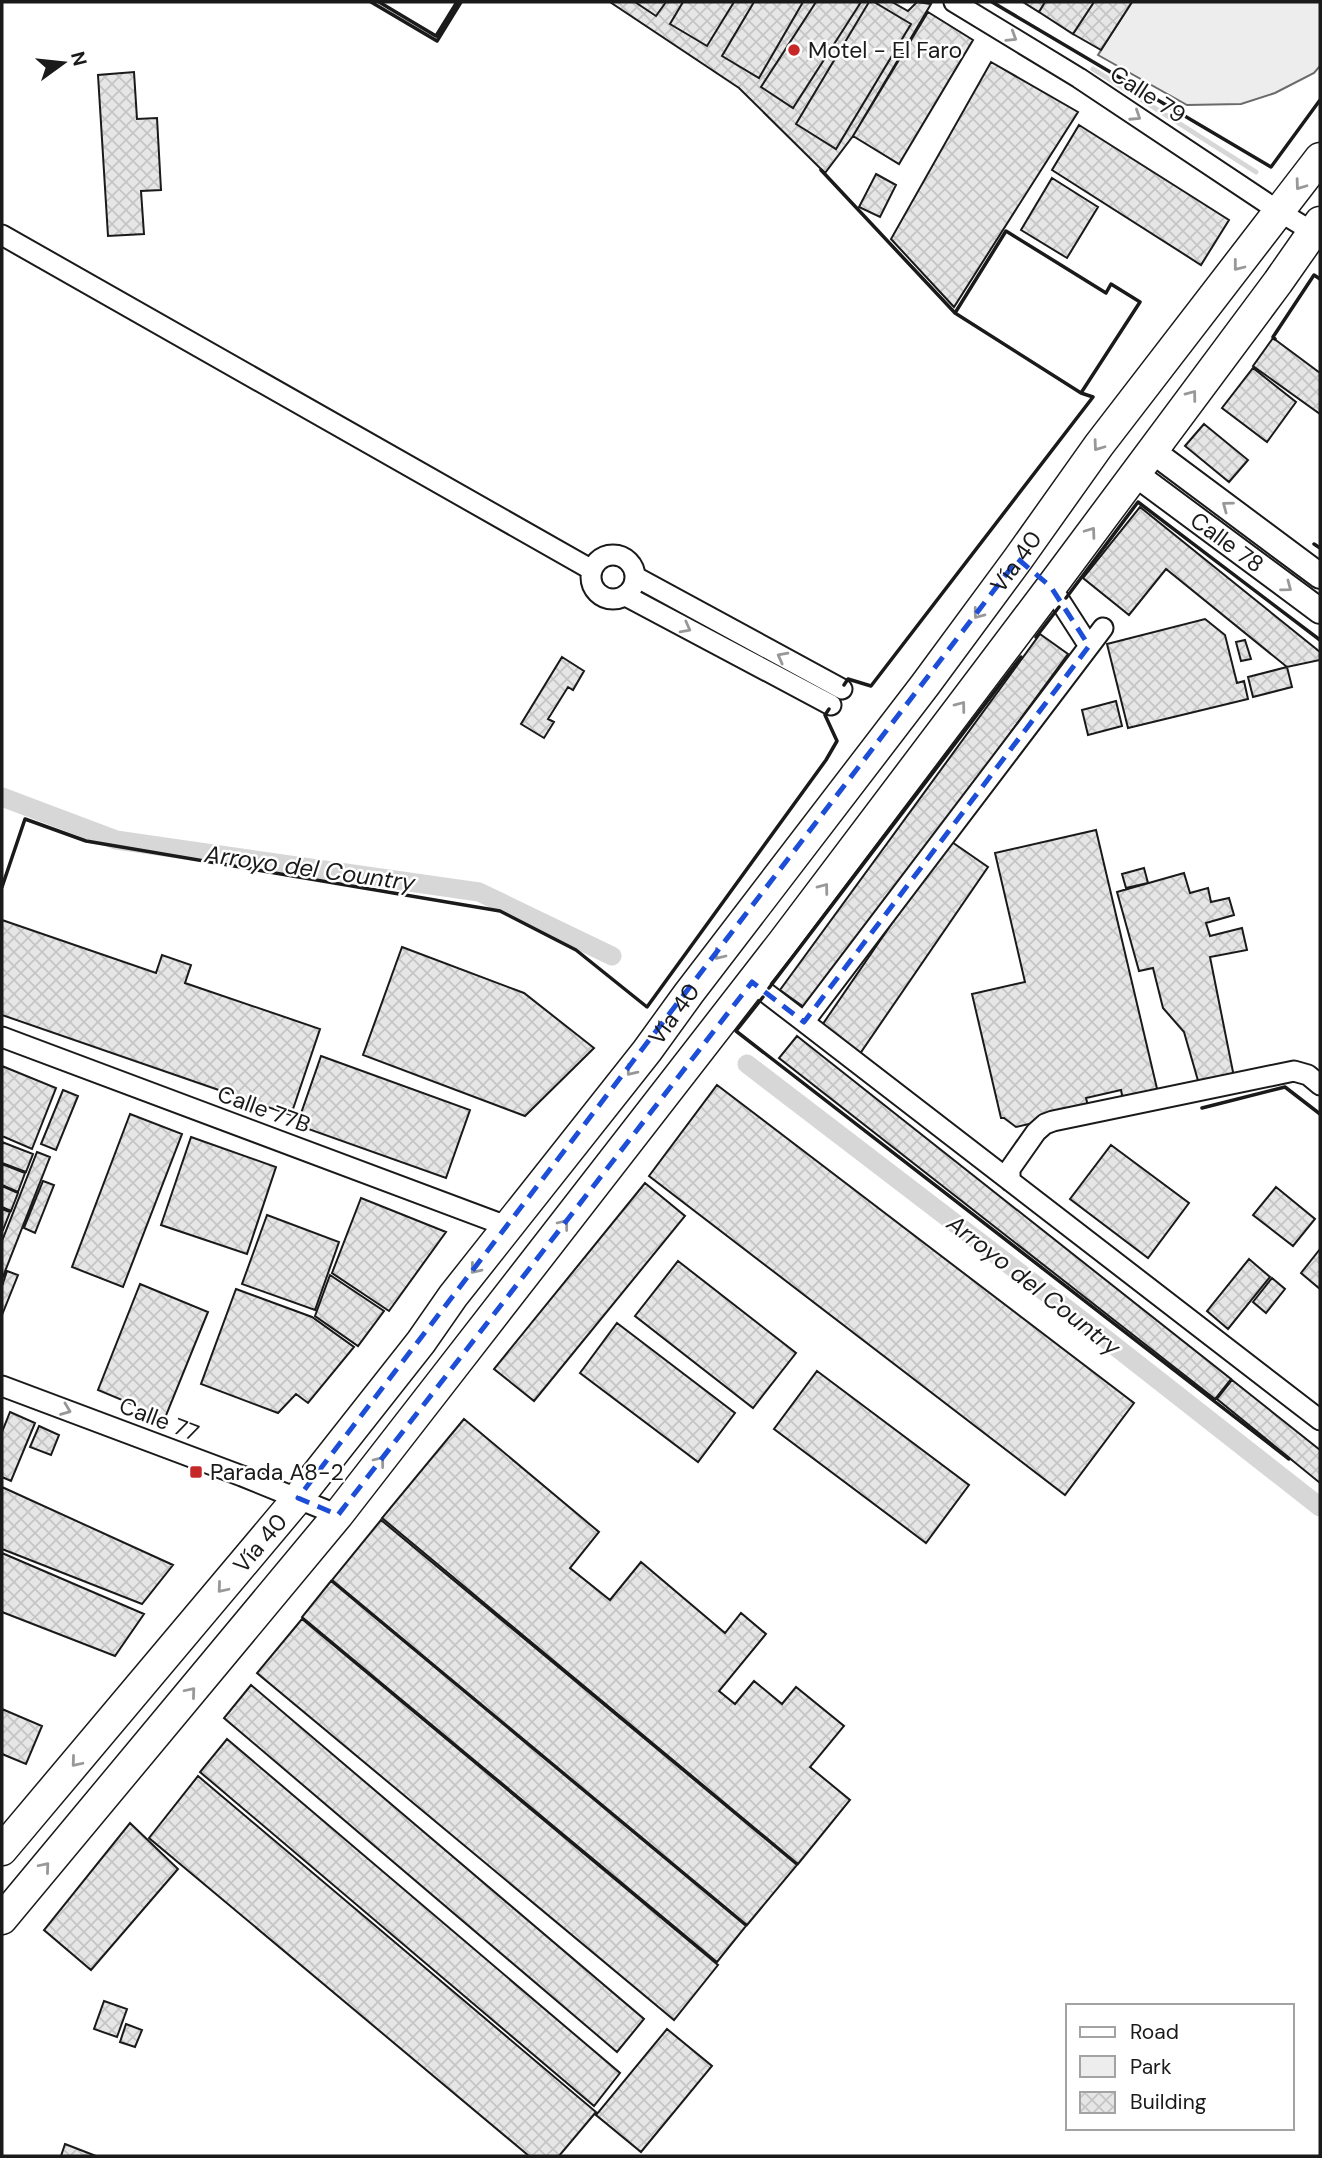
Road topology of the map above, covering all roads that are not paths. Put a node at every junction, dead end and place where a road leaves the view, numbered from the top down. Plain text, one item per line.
1 (954, 2) edge
2 (1320, 158) edge
3 (1280, 212) junction
4 (1316, 227) edge
5 (2, 235) edge
6 (1143, 462) junction
7 (1018, 559) junction
8 (592, 570) junction
9 (1320, 576) edge
10 (635, 578) junction
11 (1057, 595) junction
12 (626, 596) junction
13 (1320, 611) edge
14 (1103, 628) dead end
15 (1089, 646) junction
16 (749, 916) junction
17 (783, 942) junction
18 (759, 987) junction
19 (804, 1022) junction
20 (2, 1037) edge
21 (1320, 1085) edge
22 (1010, 1181) junction
23 (509, 1227) junction
24 (421, 1342) junction
25 (453, 1367) junction
26 (2, 1386) edge
27 (1320, 1420) edge
28 (298, 1498) junction
29 (338, 1515) junction
30 (2, 1850) edge
31 (2, 1919) edge

1 -> 3 street, Calle 79
2 -> 3 highway, Vía 40
3 - 4 street, Calle 79
3 -> 7 highway, Vía 40
6 -> 4 highway, Vía 40
5 - 8 street
9 -> 6 main road, Calle 78
11 -> 6 highway, Vía 40
6 -> 13 main road, Calle 78
7 - 11 highway
7 -> 16 highway, Vía 40
8 - 10 street
8 - 12 street
10 - 12 street
12 -> 10 street
11 - 15 street
17 -> 11 highway, Vía 40
14 - 15 street
15 - 19 street
16 - 17 highway
16 -> 23 highway, Vía 40
17 - 18 highway, Vía 40
18 - 19 street
25 -> 18 highway, Vía 40
19 - 22 street
20 - 23 street, Calle 77B
21 - 22 street
22 - 27 street
23 -> 24 highway, Vía 40
24 - 25 highway
24 - 28 highway, Vía 40
29 -> 25 highway, Vía 40
26 -> 28 street, Calle 77
28 - 29 street, Calle 77
28 -> 30 highway, Vía 40
31 -> 29 highway, Vía 40

